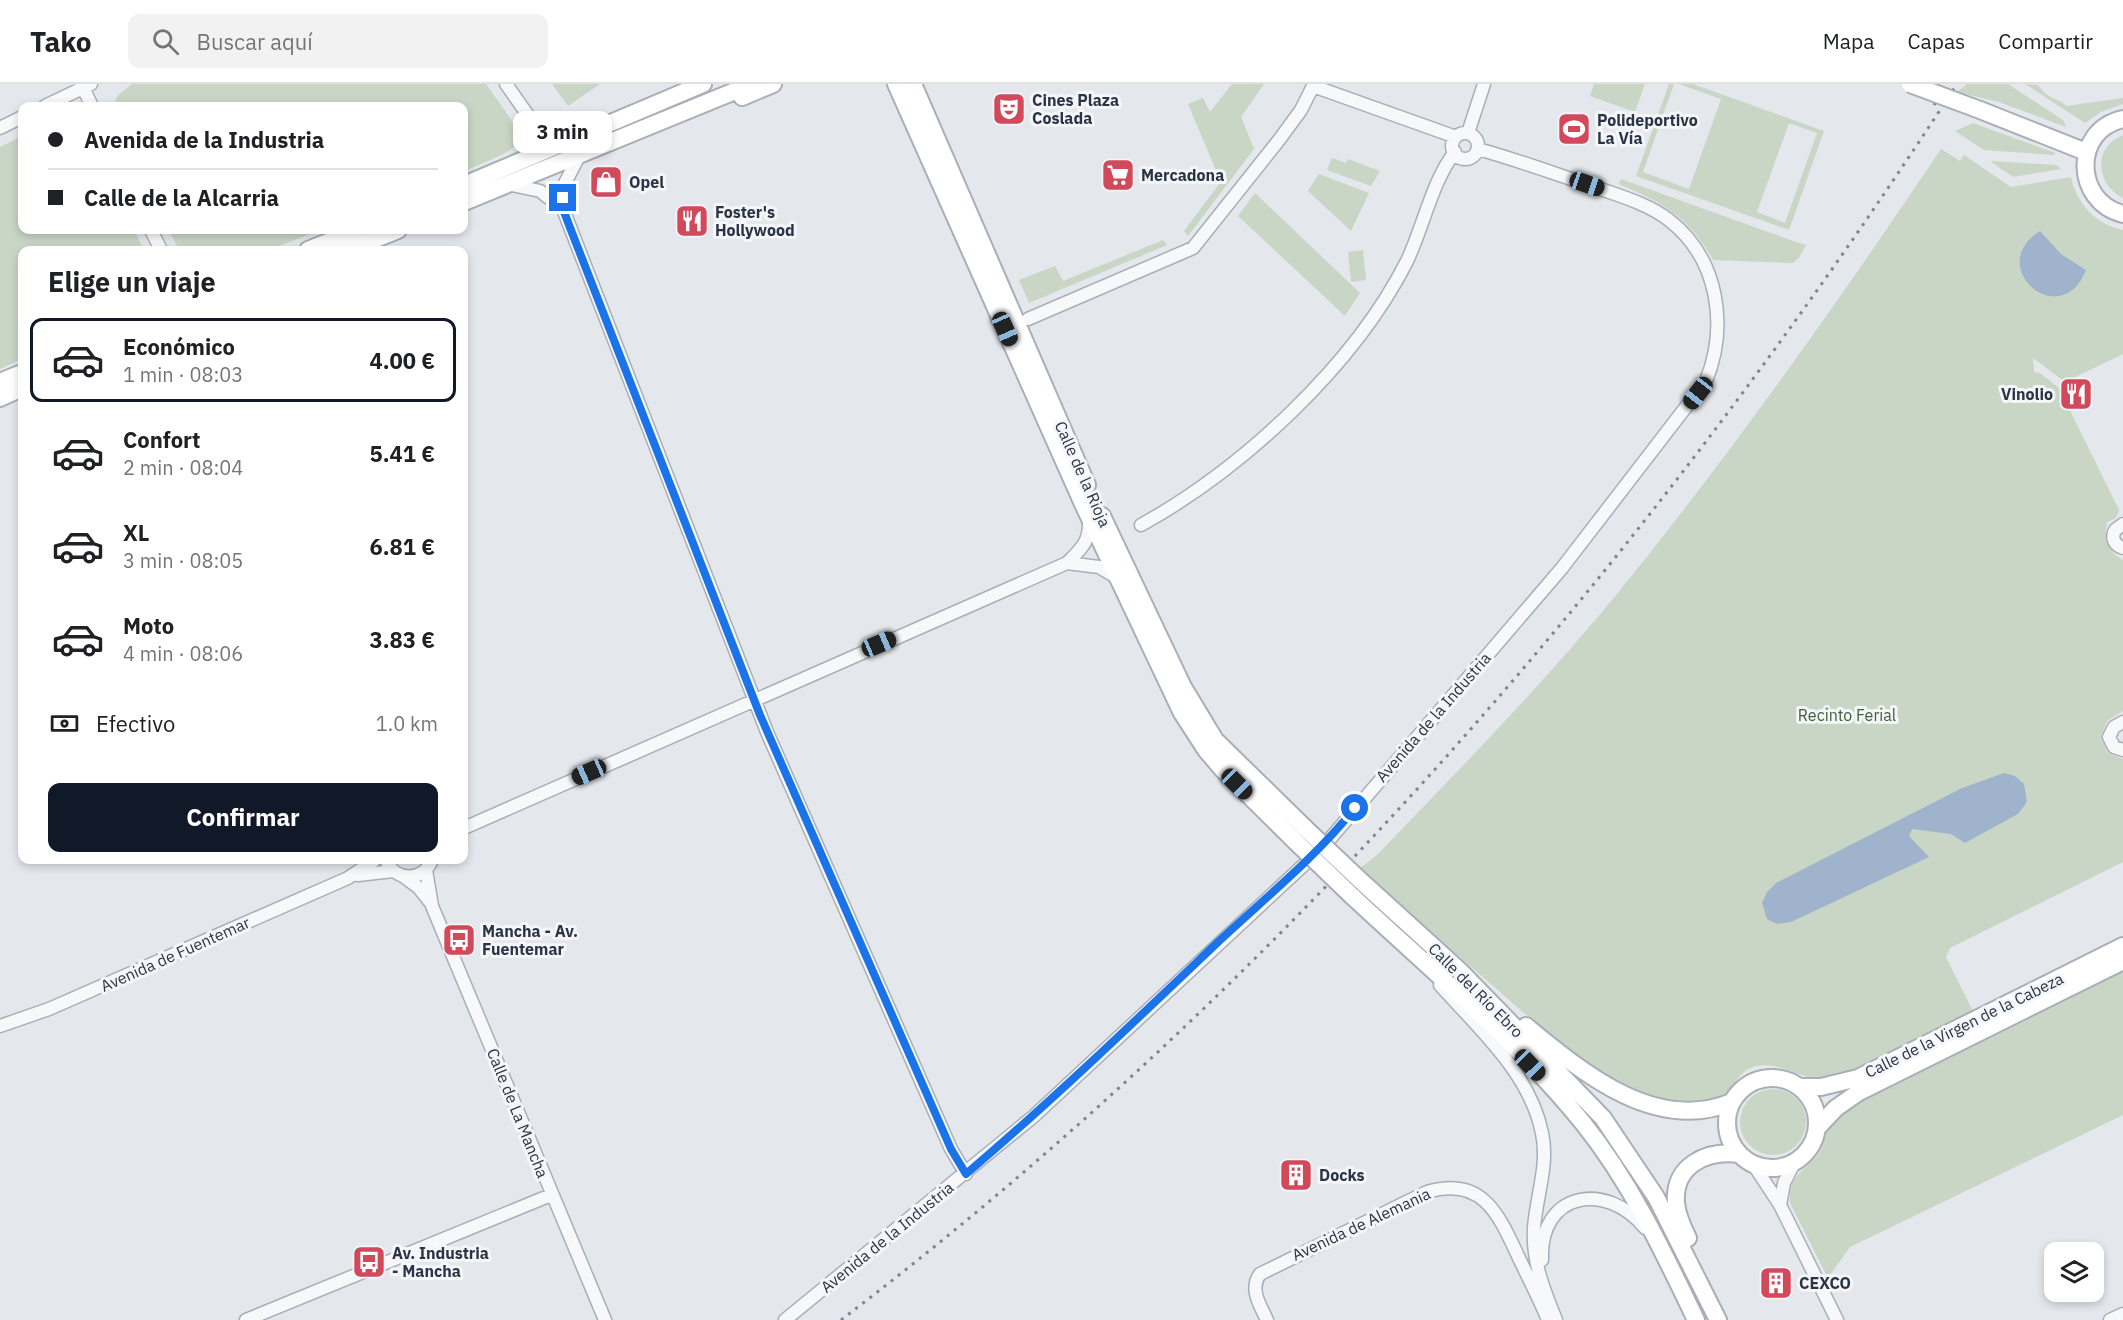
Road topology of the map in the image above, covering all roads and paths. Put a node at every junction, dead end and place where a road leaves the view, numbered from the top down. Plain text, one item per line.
1 (506, 84) edge
2 (703, 84) edge
3 (752, 84) edge
4 (773, 84) edge
5 (889, 84) edge
6 (896, 84) edge
7 (913, 84) edge
8 (1484, 84) edge
9 (1910, 84) edge
10 (85, 85) edge
11 (1313, 85) edge
12 (53, 102) edge
13 (91, 102) edge
14 (905, 102) junction
15 (704, 105) junction
16 (18, 119) edge
17 (2123, 119) edge
18 (0, 128) edge
19 (1462, 135) junction
20 (551, 148) junction
21 (1478, 149) junction
22 (1455, 152) junction
23 (2086, 152) junction
24 (580, 153) junction
25 (468, 183) edge
26 (506, 184) junction
27 (468, 200) edge
28 (563, 209) junction
29 (2123, 214) edge
30 (348, 234) edge
31 (388, 234) edge
32 (318, 246) edge
33 (358, 246) edge
34 (1028, 319) dead end
35 (18, 375) edge
36 (0, 382) edge
37 (18, 390) edge
38 (0, 398) edge
39 (1089, 515) junction
40 (2123, 524) edge
41 (1141, 525) dead end
42 (2123, 548) edge
43 (1066, 563) junction
44 (1119, 580) junction
45 (754, 698) junction
46 (2123, 722) edge
47 (2123, 750) edge
48 (468, 826) edge
49 (1300, 835) junction
50 (370, 864) edge
51 (389, 864) edge
52 (429, 864) edge
53 (431, 864) edge
54 (398, 874) junction
55 (348, 878) junction
56 (1357, 889) junction
57 (432, 906) junction
58 (2123, 946) edge
59 (1411, 951) junction
60 (2123, 961) edge
61 (1461, 972) junction
62 (0, 1026) edge
63 (1801, 1088) junction
64 (1732, 1102) junction
65 (1818, 1127) junction
66 (1739, 1154) junction
67 (1794, 1163) junction
68 (1753, 1164) junction
69 (966, 1174) junction
70 (551, 1195) junction
71 (1780, 1205) junction
72 (1673, 1271) junction
73 (2123, 1314) edge
74 (246, 1320) edge
75 (605, 1320) edge
76 (785, 1320) edge
77 (1268, 1320) edge
78 (1548, 1320) edge
79 (1556, 1320) edge
80 (1563, 1320) edge
81 (1696, 1320) edge
82 (1719, 1320) edge
83 (1837, 1320) edge
84 (2110, 1320) edge

1 - 20 street
2 - 20 main road
3 - 15 main road
4 - 15 main road
5 - 14 main road, Calle de la Rioja
6 - 14 main road, Calle de la Rioja
7 - 49 main road, Calle de la Rioja
8 - 19 street
9 - 23 main road, bridge
10 - 12 street
10 - 13 street
11 - 19 street
11 - 34 street
14 - 39 main road, Calle de la Rioja
15 - 24 main road
16 - 18 street
17 - 23 main road
19 - 21 street
19 - 22 street
20 - 25 main road
21 - 22 street
21 - 69 street, Avenida de la Industria
22 - 41 street
23 - 29 main road
24 - 26 main road
24 - 28 street
26 - 27 main road
26 - 28 street
28 - 45 street
30 - 32 main road
31 - 33 main road
35 - 36 main road
37 - 38 main road
39 - 43 street
39 - 44 main road, Calle de la Rioja
40 - 42 street
43 - 44 street
43 - 45 street
44 - 49 main road, Calle de la Rioja
45 - 48 street
45 - 69 street
46 - 47 street
49 - 56 main road, Calle del Río Ebro, bridge
50 - 55 street, Avenida de Fuentemar
51 - 54 street, Calle de La Mancha
52 - 54 street, Avenida de Fuentemar
53 - 57 street, Calle de La Mancha
54 - 55 street, Avenida de Fuentemar
54 - 57 street, Calle de La Mancha
55 - 62 street, Avenida de Fuentemar
56 - 59 main road, Calle del Río Ebro
56 - 61 main road, Calle del Río Ebro
57 - 70 street, Calle de La Mancha
58 - 63 main road, Calle de la Virgen de la Cabeza
59 - 72 main road, Calle del Río Ebro
59 - 79 street
60 - 65 main road, Calle de la Virgen de la Cabeza
61 - 64 main road
61 - 82 main road, Calle del Río Ebro
63 - 64 main road
63 - 65 main road
64 - 66 main road
65 - 67 main road
66 - 68 main road
66 - 82 main road
67 - 68 main road
67 - 71 street
68 - 71 street
69 - 76 street, Avenida de la Industria
70 - 74 street
70 - 75 street, Calle de La Mancha
71 - 83 street
72 - 80 street
72 - 81 main road, Calle del Río Ebro
73 - 84 street
77 - 78 street, Avenida de Alemania

